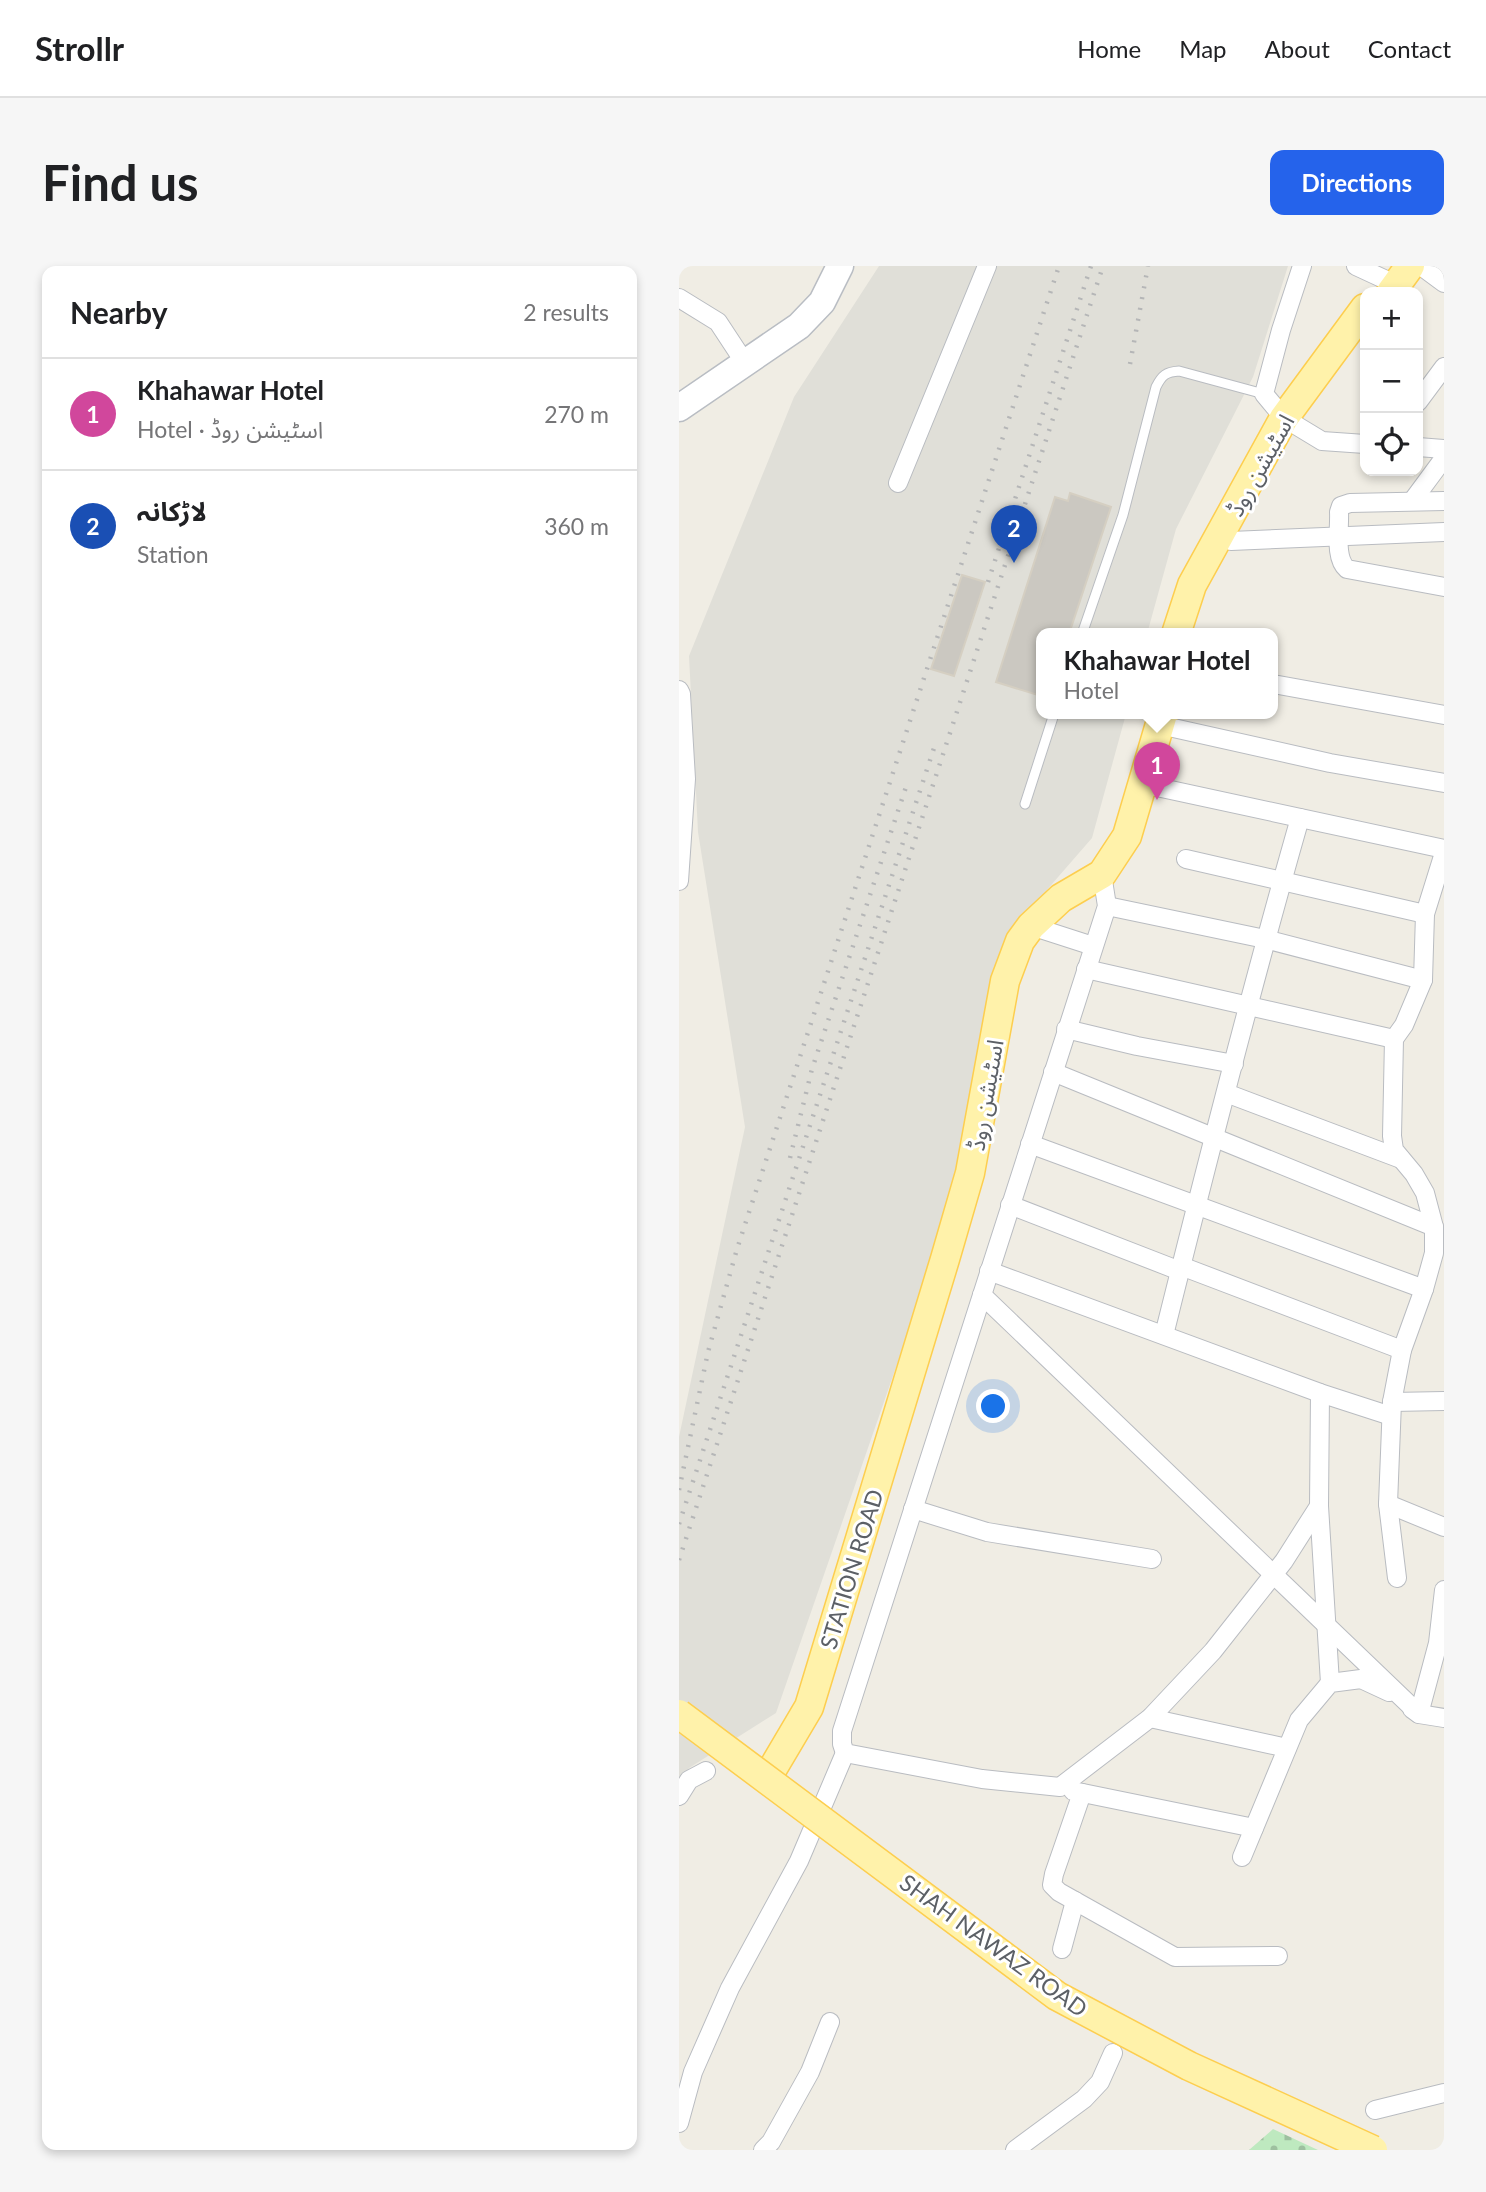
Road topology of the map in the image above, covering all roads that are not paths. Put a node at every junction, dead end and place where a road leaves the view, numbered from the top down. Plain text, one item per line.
1 (840, 266) edge
2 (987, 266) edge
3 (1302, 266) edge
4 (1356, 266) edge
5 (1410, 266) edge
6 (1421, 266) edge
7 (1386, 282) edge
8 (1444, 283) edge
9 (679, 298) edge
10 (1360, 315) edge
11 (1360, 333) edge
12 (745, 363) junction
13 (1444, 367) edge
14 (1265, 394) junction
15 (1423, 395) edge
16 (679, 408) edge
17 (1289, 421) junction
18 (1360, 444) edge
19 (1423, 447) edge
20 (1444, 449) edge
21 (1444, 458) edge
22 (898, 483) dead end
23 (1413, 500) junction
24 (1444, 501) edge
25 (1444, 532) edge
26 (1340, 537) junction
27 (1226, 538) junction
28 (1444, 587) edge
29 (1084, 628) edge
30 (1178, 628) edge
31 (1190, 628) edge
32 (1278, 685) edge
33 (679, 690) edge
34 (1444, 715) edge
35 (1052, 719) edge
36 (1158, 719) edge
37 (1158, 719) edge
38 (1162, 719) edge
39 (1444, 783) edge
40 (1143, 784) junction
41 (1025, 804) dead end
42 (1300, 818) junction
43 (1444, 851) edge
44 (1187, 859) dead end
45 (1102, 874) junction
46 (679, 881) edge
47 (1282, 881) junction
48 (1107, 906) junction
49 (1425, 914) junction
50 (1031, 926) junction
51 (1265, 939) junction
52 (1093, 946) junction
53 (1086, 969) junction
54 (1423, 981) junction
55 (1250, 1005) junction
56 (1066, 1029) junction
57 (1394, 1039) junction
58 (1234, 1064) junction
59 (1053, 1072) junction
60 (1226, 1093) junction
61 (1214, 1137) junction
62 (1030, 1144) junction
63 (1401, 1159) junction
64 (1010, 1205) junction
65 (1196, 1206) junction
66 (1434, 1227) junction
67 (1439, 1252) edge
68 (1181, 1268) junction
69 (989, 1270) junction
70 (1424, 1289) junction
71 (982, 1295) junction
72 (1164, 1335) junction
73 (1402, 1350) junction
74 (917, 1352) joint
75 (1320, 1393) junction
76 (1444, 1401) edge
77 (1391, 1409) junction
78 (1388, 1504) junction
79 (1319, 1506) junction
80 (913, 1509) junction
81 (1444, 1527) edge
82 (1152, 1559) dead end
83 (1273, 1574) junction
84 (1397, 1578) dead end
85 (1444, 1590) edge
86 (1327, 1625) junction
87 (1330, 1683) junction
88 (679, 1714) edge
89 (1419, 1714) junction
90 (1150, 1718) junction
91 (1444, 1718) edge
92 (1287, 1748) junction
93 (845, 1753) junction
94 (706, 1772) dead end
95 (767, 1778) junction
96 (1060, 1787) junction
97 (1082, 1793) junction
98 (679, 1796) edge
99 (1254, 1828) junction
100 (1242, 1857) dead end
101 (1075, 1901) junction
102 (1062, 1949) dead end
103 (1278, 1956) dead end
104 (830, 2022) dead end
105 (1113, 2053) dead end
106 (1444, 2094) edge
107 (1375, 2110) dead end
108 (679, 2123) edge
109 (763, 2150) edge
110 (1015, 2150) edge
111 (1373, 2150) edge

1 - 12 main road
2 - 22 street
3 - 14 street
4 - 7 street
5 - 7 main road
6 - 8 street
9 - 12 street
10 - 17 main road, اسٹیشن روڈ
11 - 17 main road, اسٹیشن روڈ
12 - 16 main road
13 - 15 street
14 - 17 street
14 - 29 lane
17 - 18 street
17 - 27 main road, اسٹیشن روڈ
19 - 20 street
21 - 23 street
23 - 24 street
23 - 26 street
25 - 26 street
26 - 27 street
26 - 28 street
27 - 30 main road, اسٹیشن روڈ
27 - 31 main road, اسٹیشن روڈ
32 - 34 street
33 - 46 street
35 - 41 lane
36 - 40 main road, اسٹیشن روڈ
37 - 45 main road
38 - 39 street
40 - 42 street
40 - 45 main road, اسٹیشن روڈ
42 - 43 street
42 - 47 street
43 - 49 street
44 - 47 street
45 - 48 street
45 - 50 main road, اسٹیشن روڈ
47 - 49 street
47 - 51 street
48 - 51 street
48 - 52 street
49 - 54 street
50 - 52 street
50 - 74 main road, اسٹیشن روڈ
51 - 54 street
51 - 55 street
52 - 53 street
53 - 55 street
53 - 56 street
54 - 57 street
55 - 57 street
55 - 58 street
56 - 58 street
56 - 59 street
57 - 63 street
58 - 60 street
59 - 61 street
59 - 62 street
60 - 61 street
60 - 63 street
61 - 65 street
61 - 66 street
62 - 64 street
62 - 65 street
63 - 66 street
64 - 68 street
64 - 69 street
65 - 68 street
65 - 70 street
66 - 67 street
67 - 70 street
68 - 72 street
68 - 73 street
69 - 71 street
69 - 72 street
70 - 73 street
71 - 80 street
71 - 83 street
72 - 75 street
73 - 77 street
74 - 95 main road, STATION ROAD
75 - 77 street
75 - 79 street
76 - 77 street
77 - 78 street
78 - 81 street
78 - 84 street
79 - 83 street
79 - 86 street
80 - 82 street
80 - 93 street
83 - 86 street
83 - 90 street
85 - 89 street
86 - 87 street
86 - 89 street
87 - 89 street
87 - 92 street
88 - 95 main road, SHAH NAWAZ ROAD, bridge
89 - 91 street
90 - 92 street
90 - 96 street
92 - 99 street
93 - 96 street
93 - 108 street
94 - 98 street
95 - 111 main road, SHAH NAWAZ ROAD, bridge
96 - 97 street
97 - 99 street
97 - 101 street
99 - 100 street
101 - 102 street
101 - 103 street
104 - 109 street
105 - 110 street
106 - 107 street

